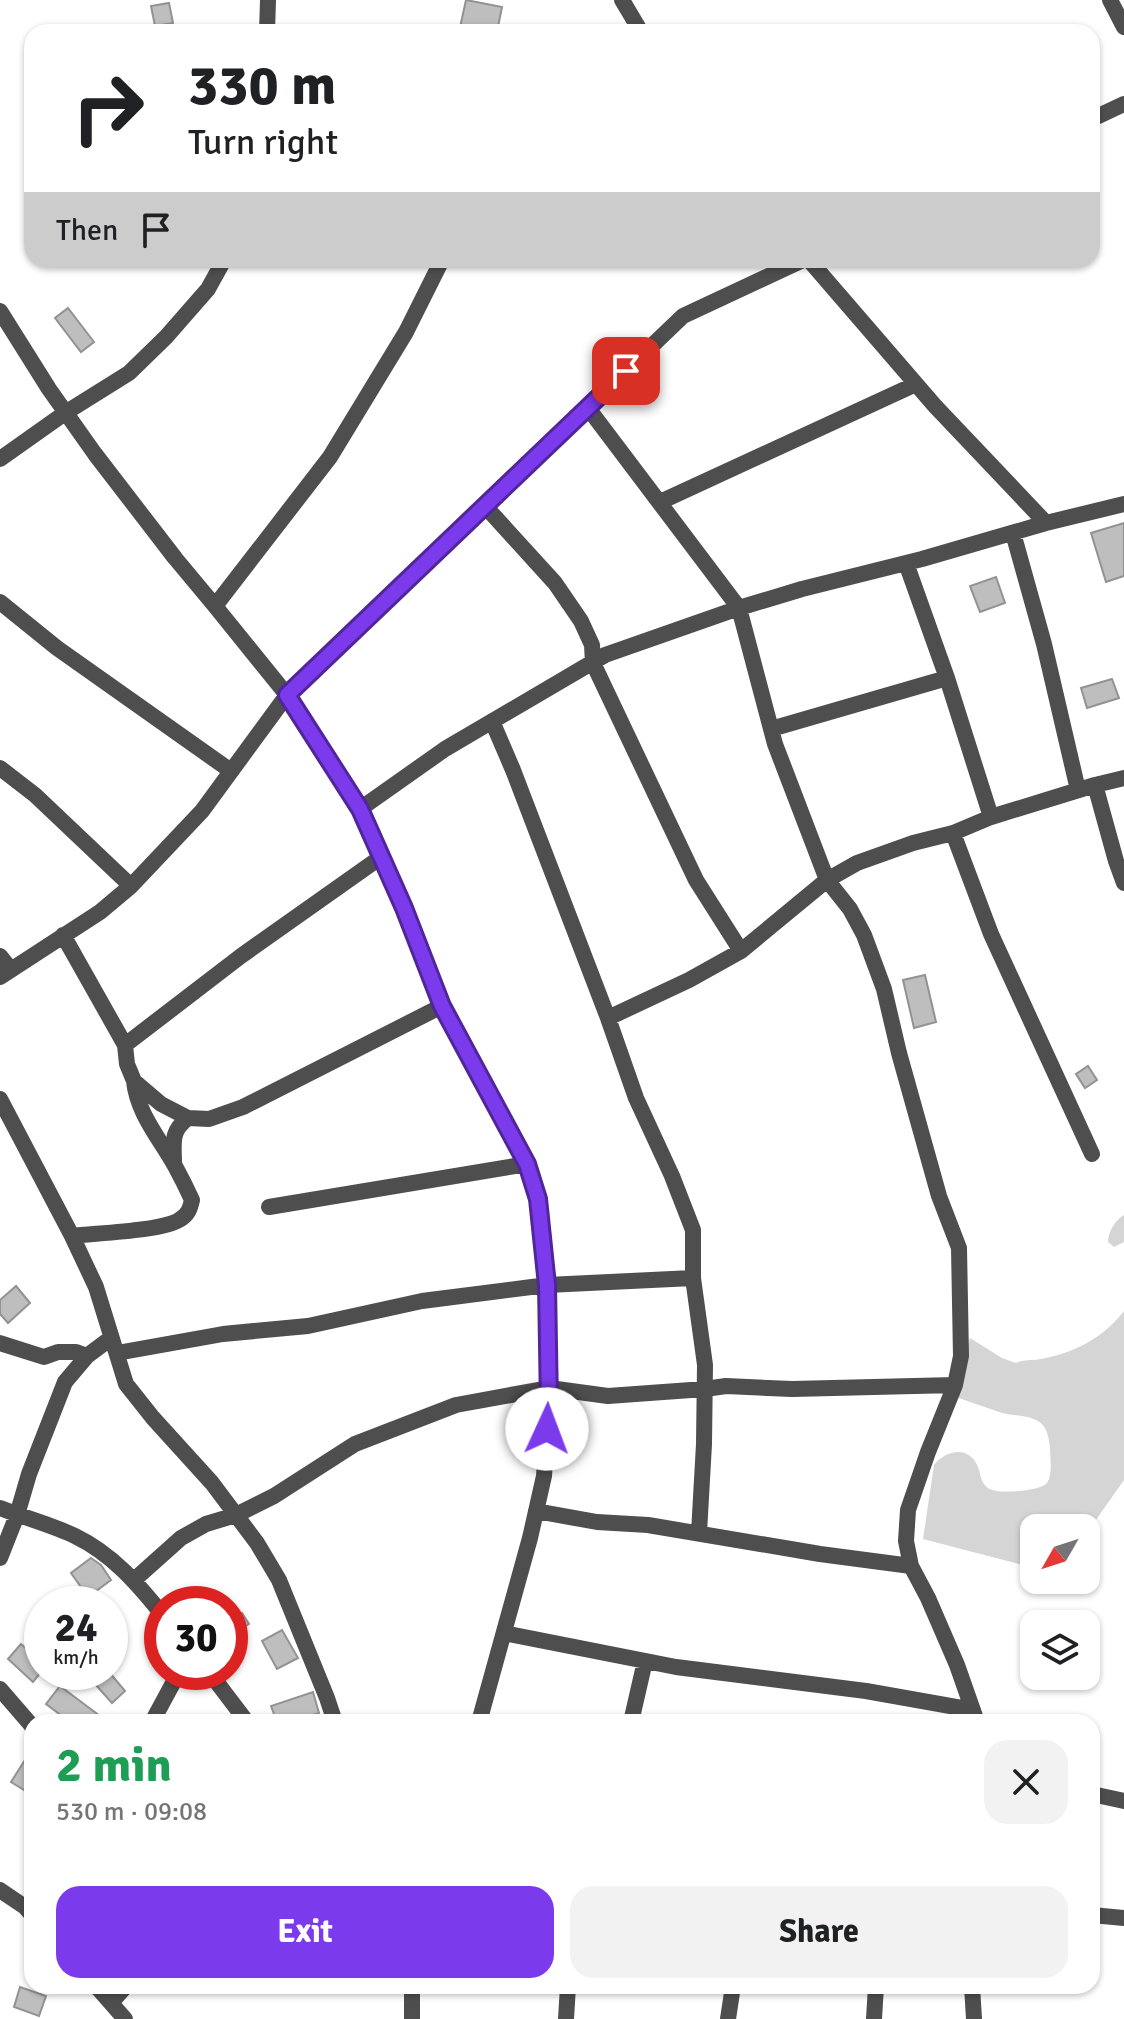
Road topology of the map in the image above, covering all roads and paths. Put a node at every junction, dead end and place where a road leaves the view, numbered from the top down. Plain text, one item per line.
1 (268, 0) edge
2 (622, 0) edge
3 (1110, 0) edge
4 (267, 24) edge
5 (636, 24) edge
6 (1124, 27) edge
7 (1124, 104) edge
8 (1100, 115) edge
9 (220, 268) edge
10 (438, 268) edge
11 (784, 268) edge
12 (806, 268) edge
13 (0, 311) edge
14 (916, 384) junction
15 (588, 408) junction
16 (65, 413) junction
17 (0, 459) edge
18 (660, 502) junction
19 (1124, 504) edge
20 (485, 506) junction
21 (1046, 523) junction
22 (1013, 533) junction
23 (906, 563) junction
24 (215, 606) junction
25 (739, 608) junction
26 (3, 611) edge
27 (593, 663) junction
28 (947, 678) junction
29 (287, 695) junction
30 (492, 721) junction
31 (771, 729) junction
32 (0, 768) edge
33 (231, 771) junction
34 (1124, 778) edge
35 (1095, 785) junction
36 (1078, 790) junction
37 (360, 809) junction
38 (991, 817) junction
39 (953, 833) junction
40 (381, 857) junction
41 (827, 880) junction
42 (1124, 883) edge
43 (131, 886) junction
44 (63, 935) junction
45 (741, 951) junction
46 (0, 956) edge
47 (6, 973) edge
48 (442, 1006) junction
49 (608, 1018) junction
50 (125, 1045) junction
51 (134, 1081) junction
52 (0, 1099) edge
53 (188, 1118) junction
54 (1092, 1154) dead end
55 (174, 1164) junction
56 (527, 1164) junction
57 (269, 1207) dead end
58 (72, 1236) junction
59 (693, 1278) junction
60 (547, 1285) junction
61 (0, 1343) edge
62 (114, 1346) junction
63 (87, 1356) junction
64 (955, 1385) junction
65 (549, 1388) junction
66 (705, 1389) junction
67 (0, 1508) edge
68 (536, 1511) junction
69 (17, 1515) junction
70 (236, 1515) junction
71 (699, 1533) junction
72 (0, 1558) edge
73 (911, 1566) junction
74 (134, 1580) junction
75 (144, 1592) edge
76 (504, 1633) junction
77 (645, 1661) junction
78 (0, 1689) edge
79 (169, 1690) edge
80 (223, 1690) edge
81 (156, 1714) edge
82 (241, 1714) edge
83 (332, 1714) edge
84 (481, 1714) edge
85 (633, 1714) edge
86 (966, 1714) edge
87 (974, 1714) edge
88 (24, 1717) edge
89 (1100, 1796) edge
90 (1124, 1801) edge
91 (0, 1890) edge
92 (24, 1906) edge
93 (1100, 1916) edge
94 (1124, 1918) edge
95 (103, 1994) edge
96 (119, 1994) edge
97 (412, 1994) edge
98 (568, 1994) edge
99 (732, 1994) edge
100 (876, 1994) edge
101 (972, 1994) edge
102 (111, 2003) junction
103 (125, 2019) edge
104 (412, 2019) edge
105 (566, 2019) edge
106 (728, 2019) edge
107 (874, 2019) edge
108 (974, 2019) edge

1 - 4 street
2 - 5 street
3 - 6 street
7 - 8 street
9 - 16 street
10 - 24 street
11 - 15 street
12 - 14 street
13 - 16 street
14 - 18 street
14 - 21 street
15 - 18 street
15 - 20 street
16 - 17 street
16 - 24 street
18 - 25 street
19 - 21 street
20 - 27 street
20 - 29 street
21 - 22 street
22 - 23 street
22 - 36 street
23 - 25 street
23 - 28 street
24 - 29 street
25 - 27 street
25 - 31 street
26 - 33 street
27 - 30 street
27 - 45 street
28 - 31 street
28 - 38 street
29 - 33 street
29 - 37 street
30 - 37 street
30 - 49 street
31 - 41 street
32 - 43 street
33 - 43 street
34 - 35 street
35 - 36 street
35 - 42 street
36 - 38 street
37 - 40 street
38 - 39 street
39 - 41 street
39 - 54 street
40 - 48 street
40 - 50 street
41 - 45 street
41 - 64 street
43 - 44 street
44 - 47 street
44 - 50 street
45 - 49 street
46 - 47 street
48 - 53 street
48 - 56 street
49 - 59 street
50 - 51 street
51 - 53 street
51 - 55 street
52 - 58 street
53 - 55 street
55 - 58 street
56 - 57 street
56 - 60 street
58 - 62 street
59 - 60 street
59 - 66 street
60 - 62 street
60 - 65 street
61 - 63 street
62 - 63 street
62 - 70 street
63 - 69 street
64 - 66 street
64 - 73 street
65 - 66 street
65 - 68 street
65 - 70 street
66 - 71 street
67 - 69 street
68 - 71 street
68 - 76 street
69 - 72 street
69 - 74 street
70 - 74 street
70 - 83 street
71 - 73 street
73 - 87 street
74 - 75 street
76 - 77 street
76 - 84 street
77 - 85 street
77 - 86 street
78 - 88 street
79 - 81 street
80 - 82 street
89 - 90 street
91 - 92 street
93 - 94 street
95 - 102 street
96 - 102 street
97 - 104 street
98 - 105 street
99 - 106 street
100 - 107 street
101 - 108 street
102 - 103 street

